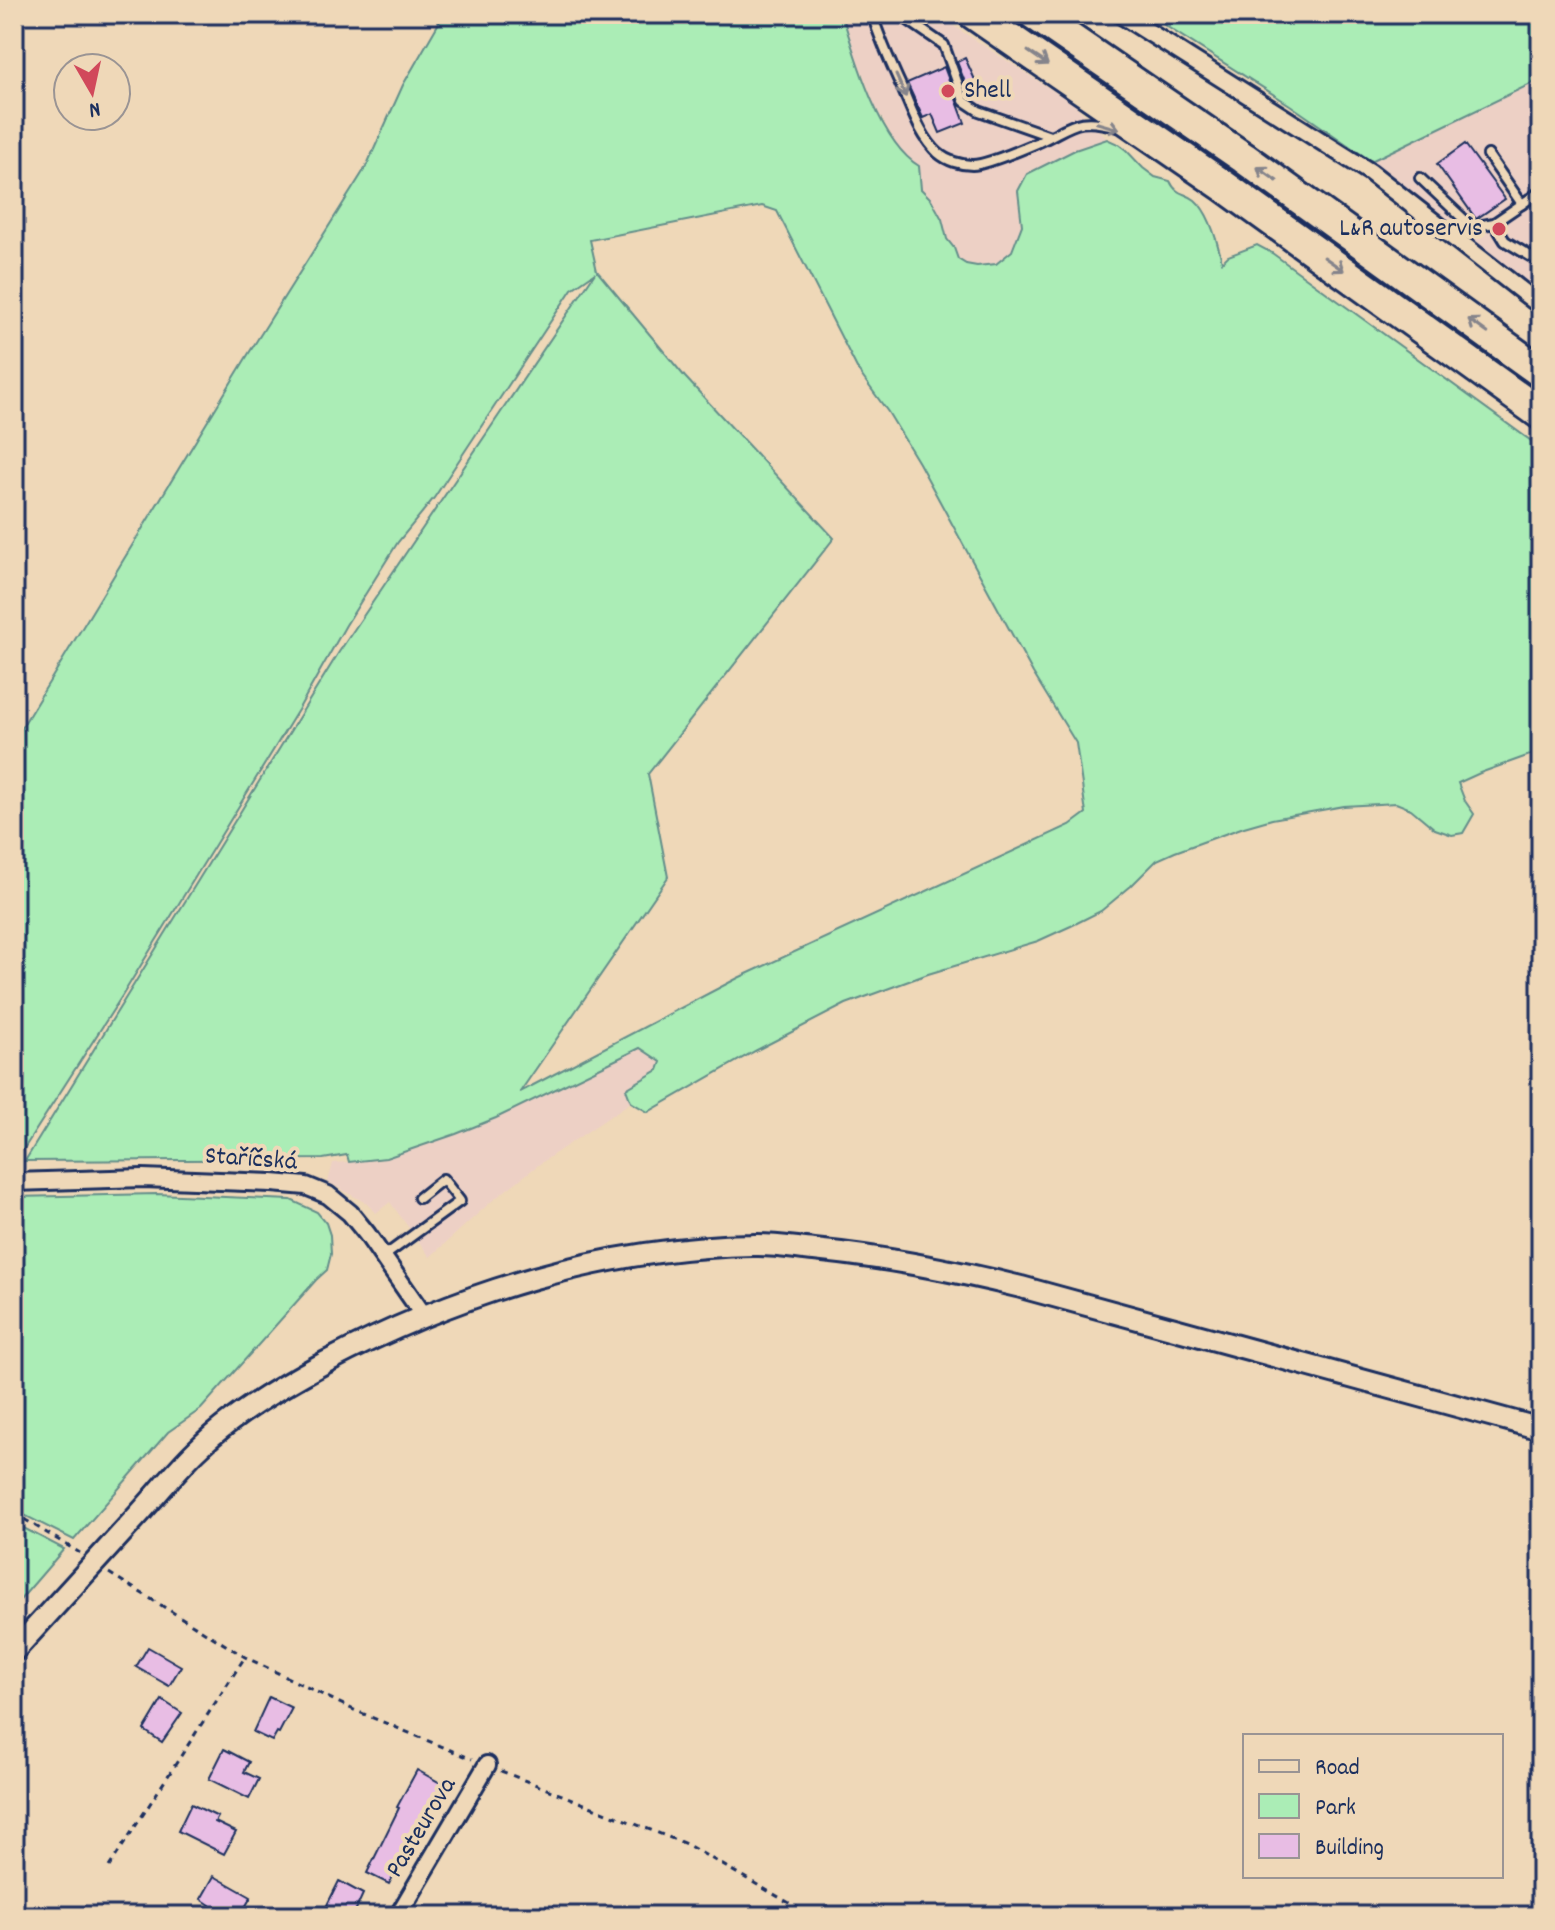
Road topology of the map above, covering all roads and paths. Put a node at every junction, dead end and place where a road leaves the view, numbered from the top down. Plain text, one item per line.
1 (872, 14) edge
2 (899, 14) edge
3 (974, 14) edge
4 (1034, 14) edge
5 (1120, 14) edge
6 (1050, 136) junction
7 (1488, 155) dead end
8 (1420, 178) dead end
9 (1224, 186) junction
10 (1541, 191) edge
11 (1522, 204) junction
12 (1494, 223) junction
13 (1541, 263) edge
14 (1541, 306) edge
15 (1541, 372) edge
16 (1541, 414) edge
17 (14, 1182) edge
18 (419, 1198) dead end
19 (383, 1257) junction
20 (424, 1316) junction
21 (1541, 1429) edge
22 (14, 1513) edge
23 (95, 1563) junction
24 (14, 1651) edge
25 (245, 1657) junction
26 (487, 1765) junction
27 (109, 1867) dead end
28 (398, 1916) edge
29 (812, 1916) edge

1 -> 6 lane
2 - 6 lane
3 -> 9 highway
15 -> 4 highway
5 - 14 street
6 -> 9 lane
7 - 11 lane
8 - 12 lane
9 -> 16 highway
10 - 11 lane
11 - 12 lane
12 - 13 lane
17 - 19 street, Staříčská
18 - 19 lane
19 - 20 street, Staříčská
20 - 21 street
20 - 23 street
22 - 23 path
23 - 24 street
23 - 25 path
25 - 26 path
25 - 27 path
26 - 28 street, Pasteurova
26 - 29 path

